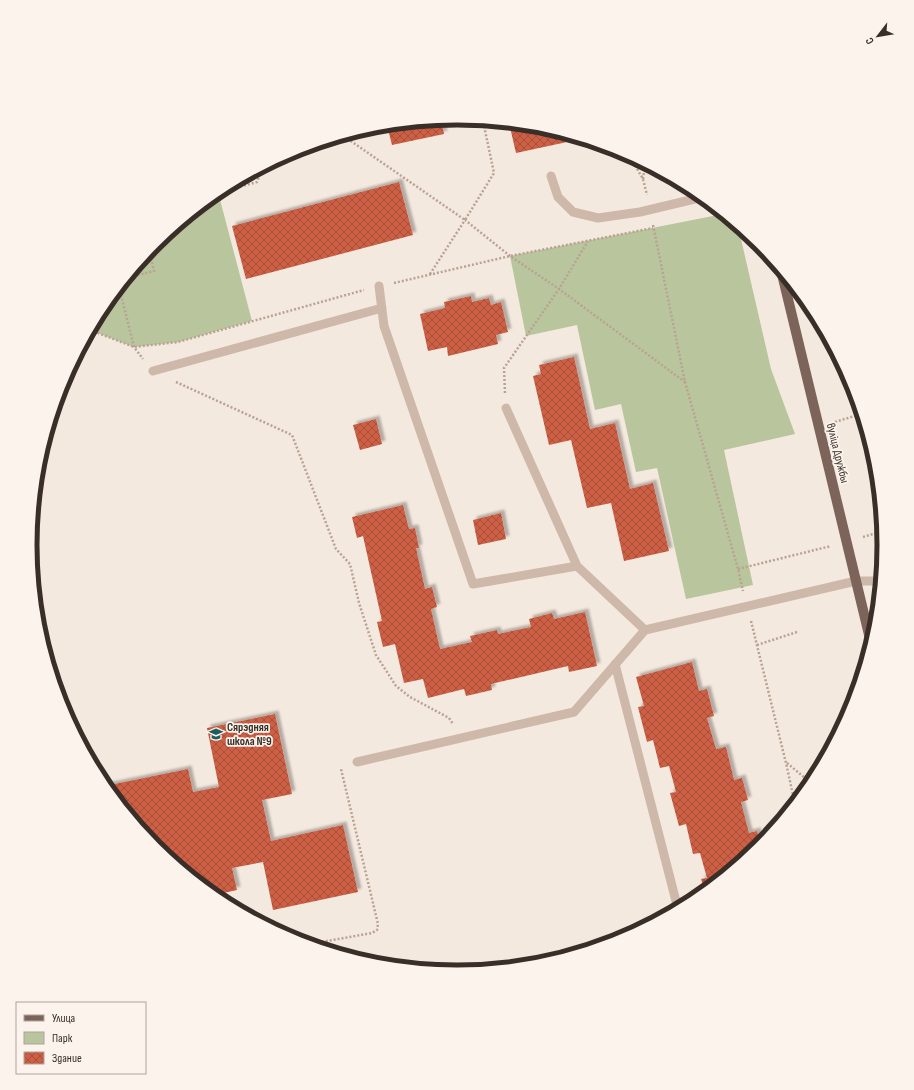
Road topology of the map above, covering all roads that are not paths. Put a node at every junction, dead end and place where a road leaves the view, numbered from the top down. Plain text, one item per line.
1 (552, 176) dead end
2 (693, 198) edge
3 (784, 281) edge
4 (379, 286) dead end
5 (382, 308) junction
6 (153, 371) road end
7 (506, 408) road end
8 (577, 566) junction
9 (856, 581) junction
10 (875, 581) edge
11 (868, 629) edge
12 (646, 630) junction
13 (615, 664) junction
14 (357, 762) road end
15 (676, 903) edge

1 - 2 lane
3 - 9 main road, вуліца Дружбы
4 - 5 lane
5 - 6 lane
5 - 8 lane
7 - 8 lane
8 - 12 lane
9 - 10 lane
9 - 11 main road, вуліца Дружбы
9 - 12 lane
12 - 13 lane
13 - 14 lane
13 - 15 lane

